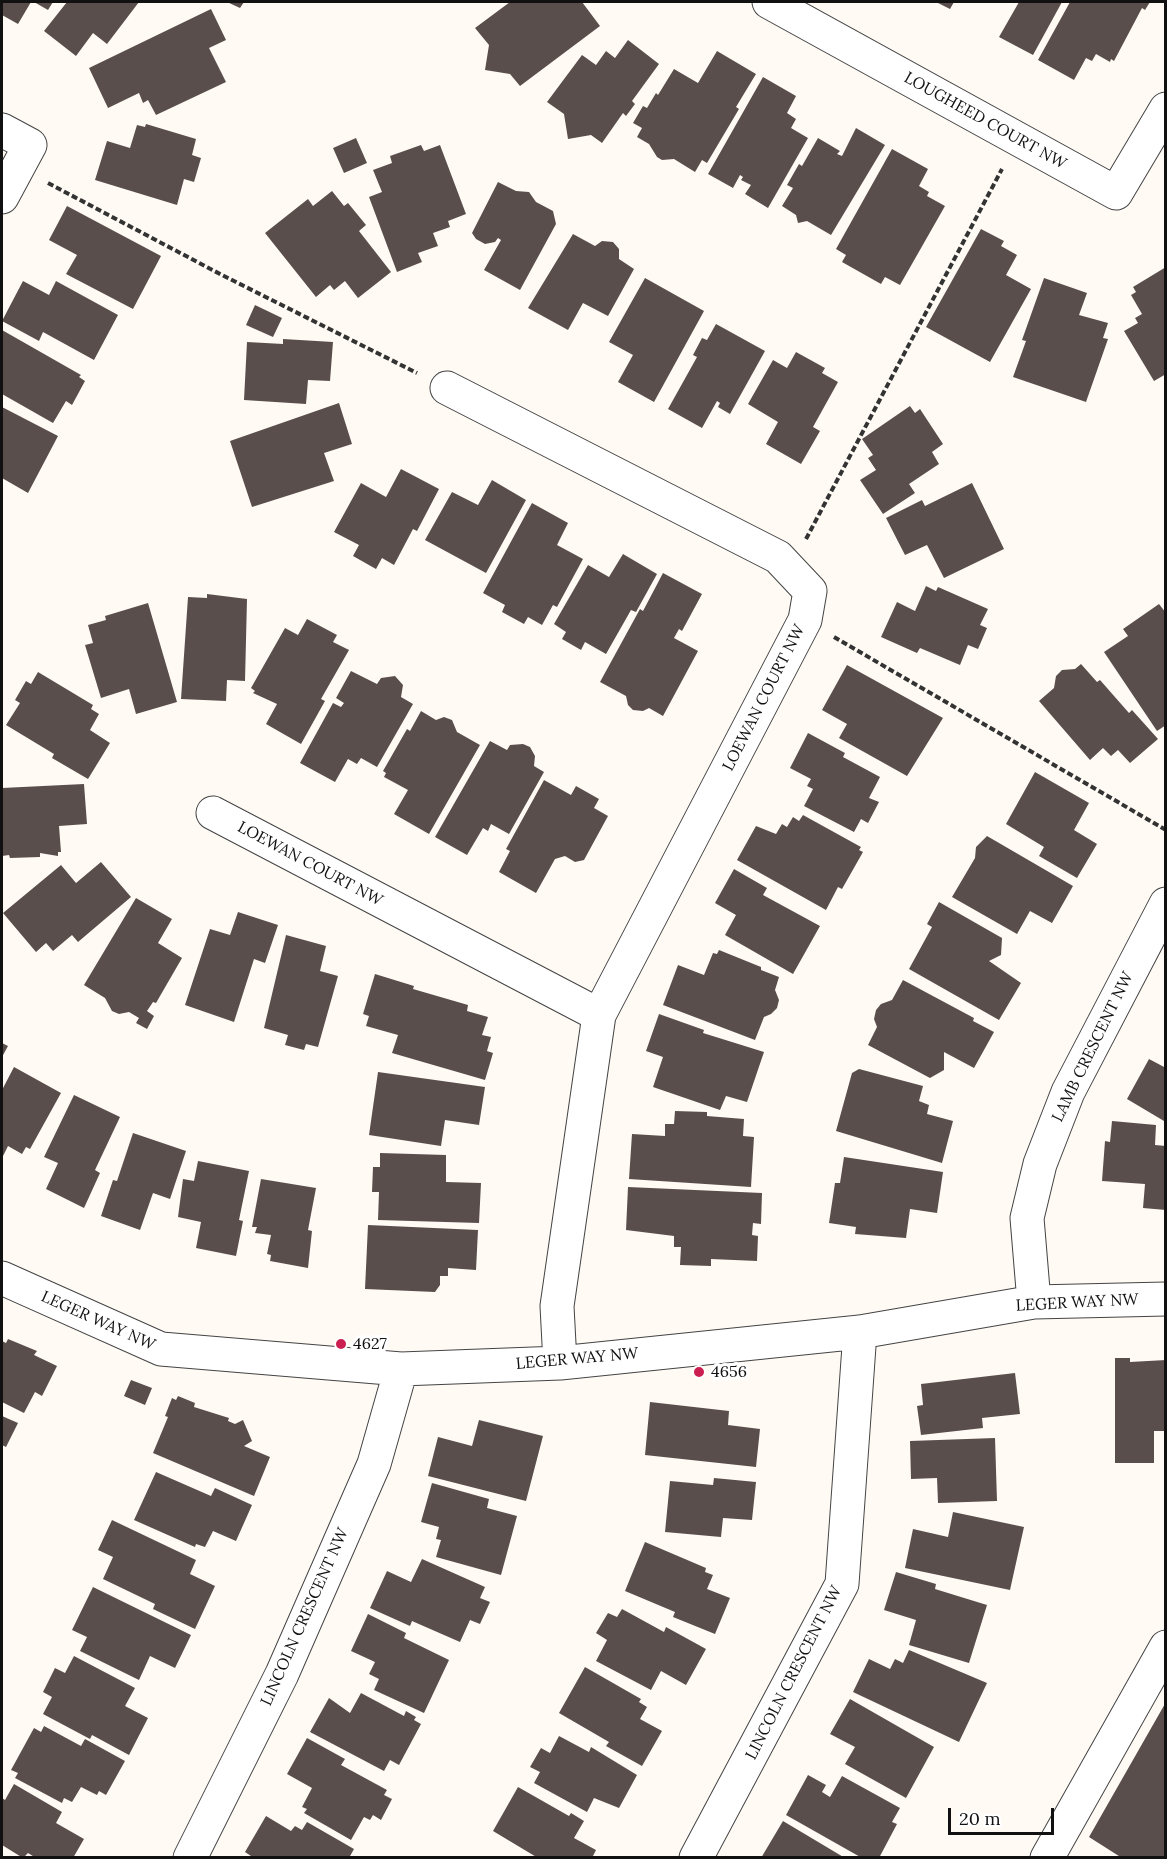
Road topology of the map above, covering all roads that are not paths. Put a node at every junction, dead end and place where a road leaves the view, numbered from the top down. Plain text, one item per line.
1 (769, 2) edge
2 (1166, 109) edge
3 (2, 130) edge
4 (2, 197) edge
5 (447, 388) road end
6 (213, 813) dead end
7 (1166, 904) edge
8 (599, 1015) junction
9 (2, 1278) edge
10 (1166, 1299) edge
11 (1034, 1302) junction
12 (860, 1332) junction
13 (560, 1363) junction
14 (401, 1370) junction
15 (1166, 1647) edge
16 (190, 1857) edge
17 (696, 1857) edge
18 (1047, 1857) edge

1 - 2 street, LOUGHEED COURT NW
3 - 4 street
5 - 8 street, LOEWAN COURT NW
6 - 8 street, LOEWAN COURT NW
7 - 11 street, LAMB CRESCENT NW
8 - 13 street, LOEWAN COURT NW
9 - 14 street, LEGER WAY NW
10 - 11 street, LEGER WAY NW
11 - 12 street, LEGER WAY NW
12 - 13 street, LEGER WAY NW
12 - 17 street, LINCOLN CRESCENT NW
13 - 14 street, LEGER WAY NW
14 - 16 street, LINCOLN CRESCENT NW
15 - 18 street

